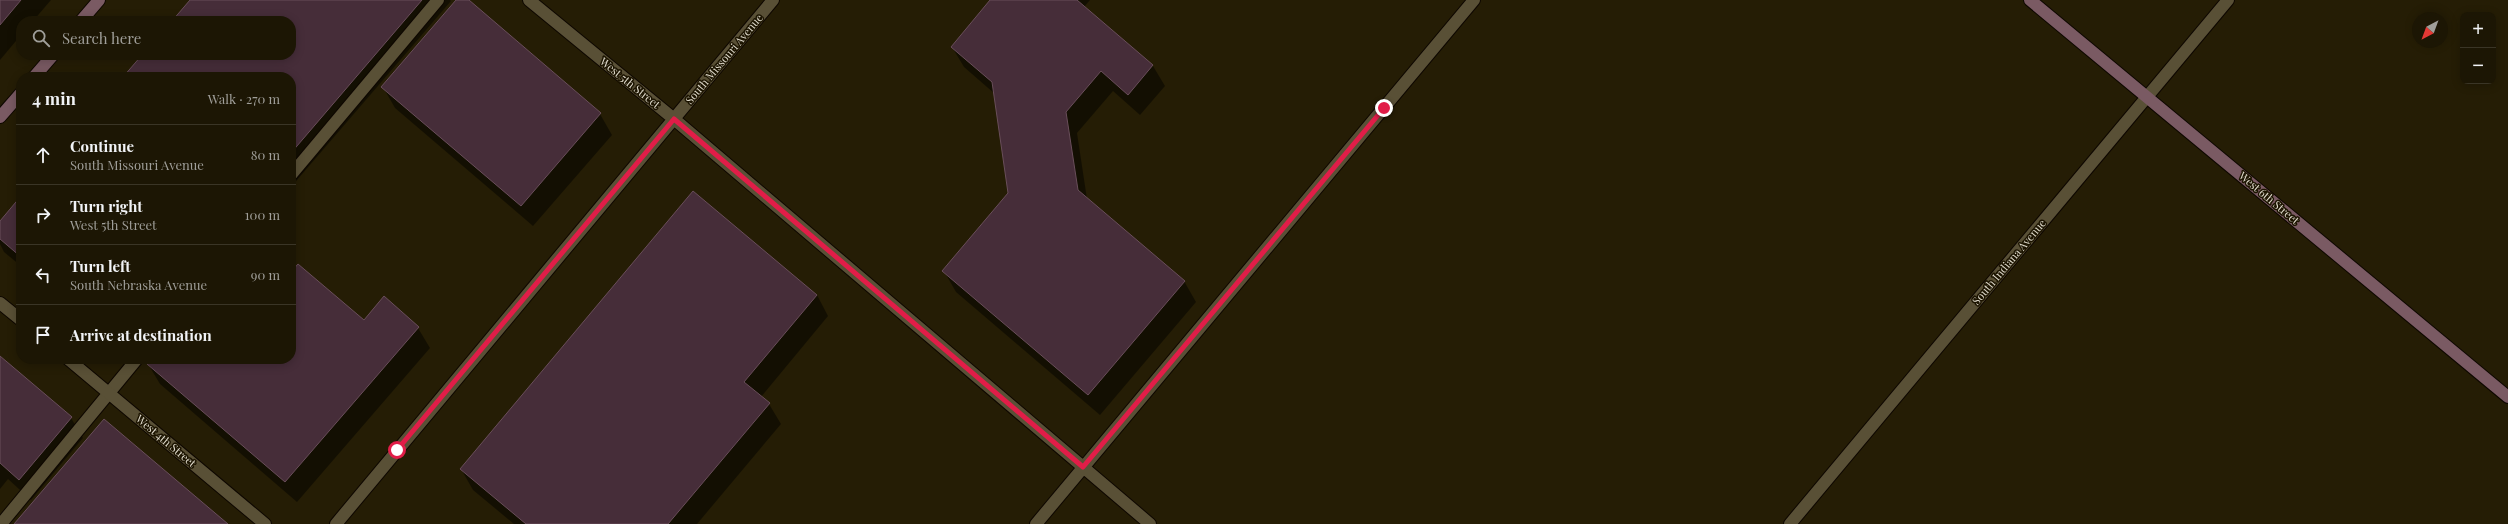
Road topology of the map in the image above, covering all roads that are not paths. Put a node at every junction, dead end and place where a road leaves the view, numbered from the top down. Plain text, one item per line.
1 (99, 0) edge
2 (438, 0) edge
3 (529, 0) edge
4 (773, 0) edge
5 (1474, 0) edge
6 (2030, 0) edge
7 (2228, 0) edge
8 (85, 16) edge
9 (49, 60) edge
10 (38, 72) edge
11 (2148, 97) junction
12 (16, 99) edge
13 (0, 118) edge
14 (674, 119) junction
15 (296, 169) edge
16 (0, 303) edge
17 (16, 316) edge
18 (74, 364) edge
19 (134, 364) edge
20 (109, 393) junction
21 (2508, 397) edge
22 (1083, 467) junction
23 (1, 524) edge
24 (265, 524) edge
25 (336, 524) edge
26 (1036, 524) edge
27 (1150, 524) edge
28 (1790, 524) edge

1 - 8 street
2 - 15 street
3 - 14 street, West 5th Street
4 - 14 street, South Missouri Avenue
5 - 22 street
6 - 11 street, West 6th Street
7 - 11 street, South Indiana Avenue
9 - 10 street
11 - 21 street, West 6th Street
11 - 28 street, South Indiana Avenue
12 - 13 street
14 - 22 street, West 5th Street
14 - 25 street, South Missouri Avenue
16 - 17 street
18 - 20 street, West 4th Street
19 - 20 street
20 - 23 street
20 - 24 street, West 4th Street
22 - 26 street
22 - 27 street, West 5th Street

